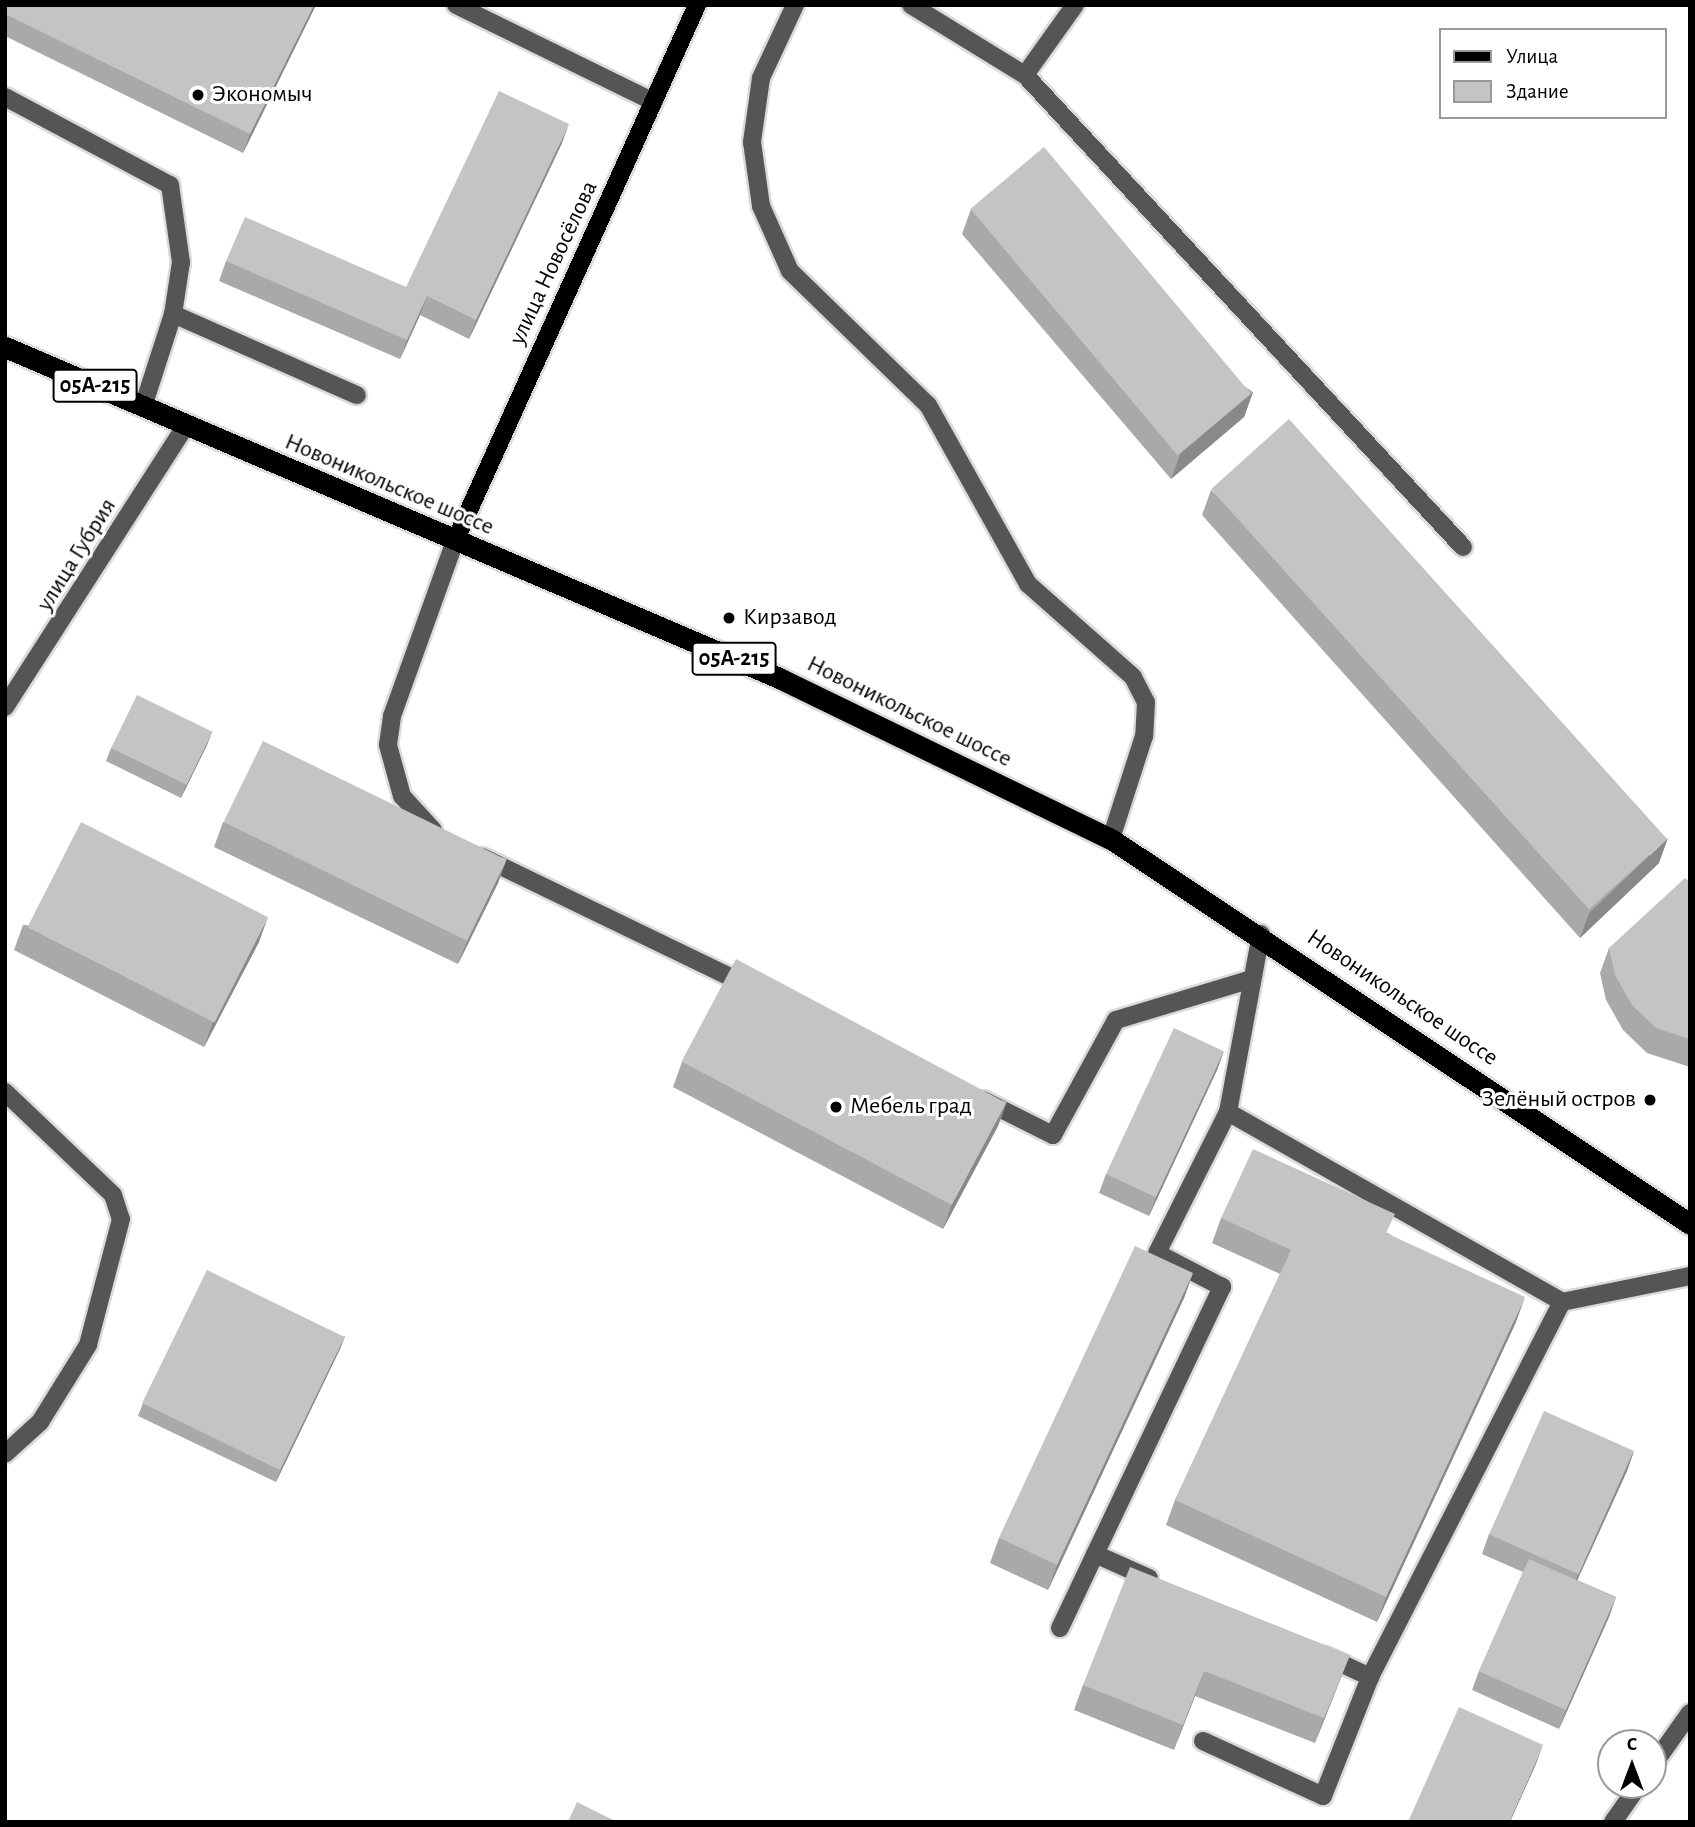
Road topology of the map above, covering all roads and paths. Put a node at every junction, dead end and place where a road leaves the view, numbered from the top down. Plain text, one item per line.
1 (456, 5) edge
2 (697, 5) edge
3 (795, 5) edge
4 (911, 5) edge
5 (1075, 5) edge
6 (1025, 75) junction
7 (5, 97) edge
8 (654, 102) junction
9 (173, 314) junction
10 (5, 347) edge
11 (358, 395) dead end
12 (143, 407) junction
13 (186, 425) junction
14 (455, 541) junction
15 (1463, 547) dead end
16 (5, 707) edge
17 (444, 839) edge
18 (1111, 839) junction
19 (469, 851) edge
20 (1261, 934) junction
21 (1252, 979) junction
22 (767, 996) edge
23 (5, 1091) edge
24 (966, 1092) edge
25 (1228, 1112) junction
26 (1690, 1224) edge
27 (1690, 1276) edge
28 (1562, 1302) junction
29 (5, 1454) edge
30 (1095, 1554) junction
31 (1170, 1587) edge
32 (1060, 1628) dead end
33 (1308, 1649) edge
34 (1370, 1677) junction
35 (1690, 1713) edge
36 (1203, 1741) dead end
37 (1667, 1745) edge
38 (1629, 1799) edge
39 (1613, 1822) edge

1 - 8 street
2 - 8 main road, улица Новосёлова
3 - 18 street
4 - 6 street
5 - 6 street
6 - 15 street
7 - 9 street
8 - 14 main road, улица Новосёлова
9 - 11 street
9 - 12 street
10 - 12 highway, Новоникольское шоссе / 05А-215
12 - 13 highway, Новоникольское шоссе / 05А-215
13 - 14 highway, Новоникольское шоссе / 05А-215
13 - 16 street, улица Губрия
14 - 17 street
14 - 18 highway, Новоникольское шоссе / 05А-215
18 - 20 highway, Новоникольское шоссе / 05А-215
19 - 22 street
20 - 21 street
20 - 26 highway, Новоникольское шоссе / 05А-215
21 - 24 street
21 - 25 street
23 - 29 street
25 - 28 street
25 - 30 street
27 - 28 street
28 - 34 street
30 - 31 street
30 - 32 street
33 - 34 street
34 - 36 street
35 - 37 street
38 - 39 street

